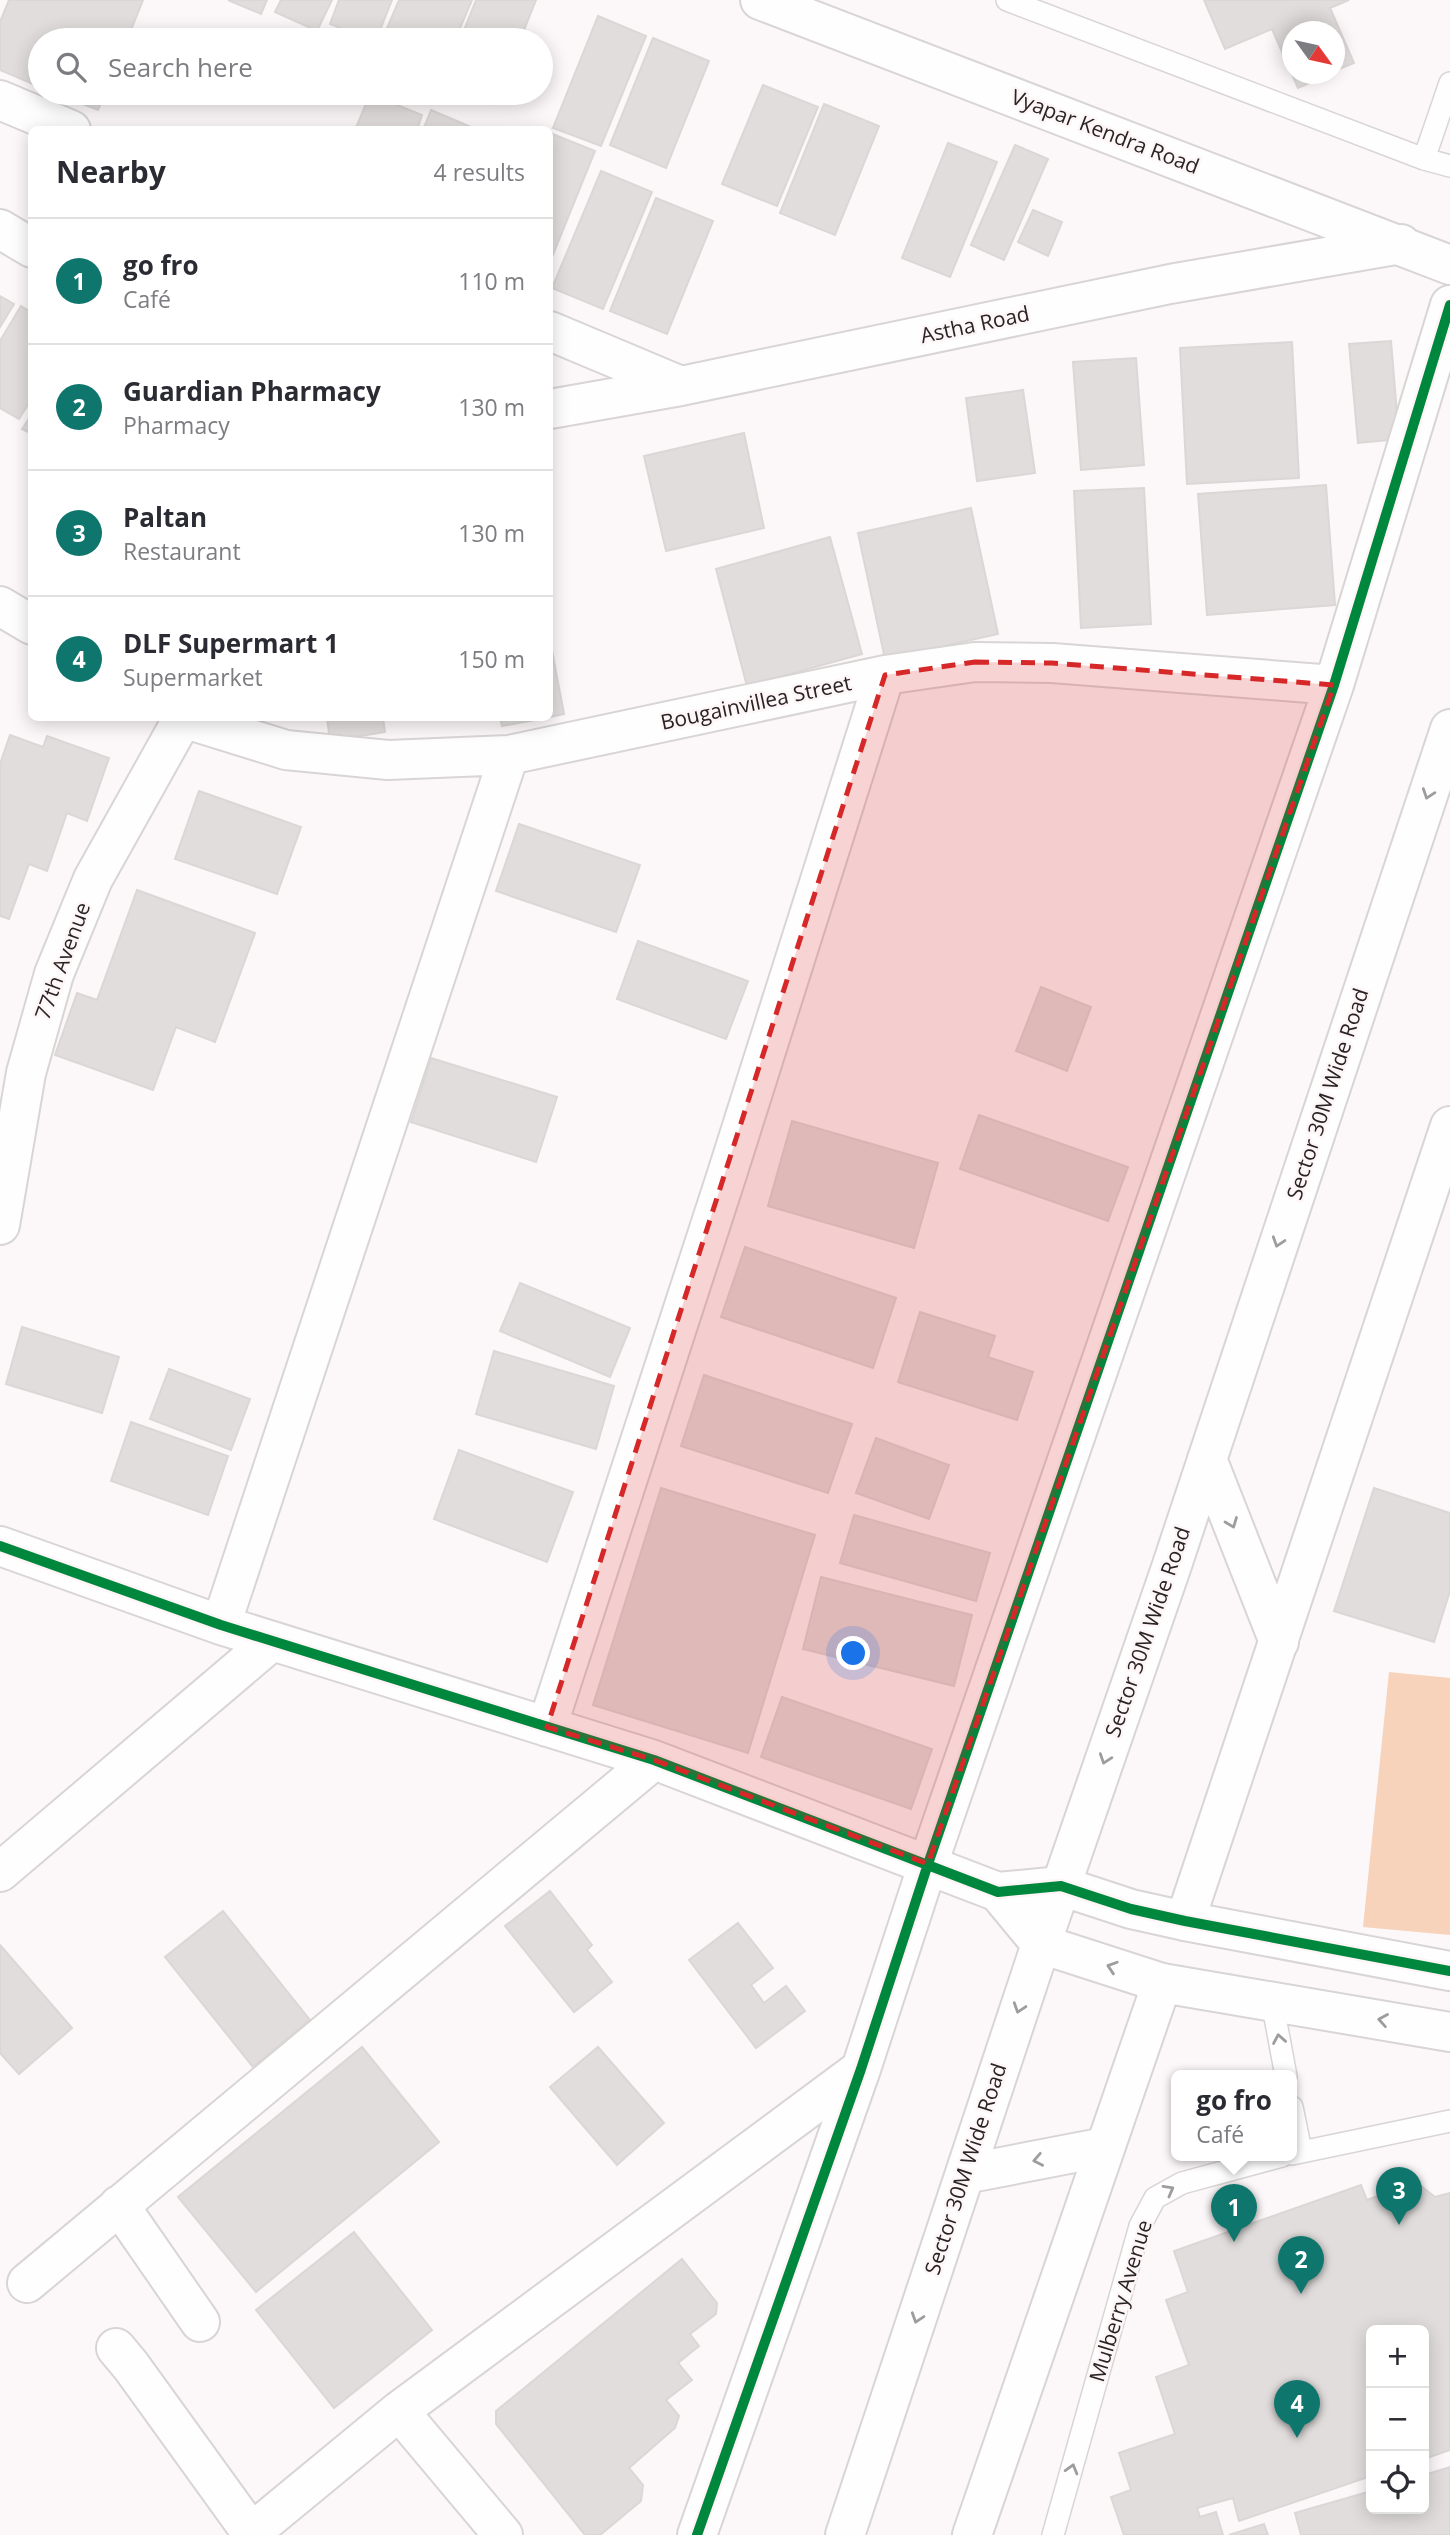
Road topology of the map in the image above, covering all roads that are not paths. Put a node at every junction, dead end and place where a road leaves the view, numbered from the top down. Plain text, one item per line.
1 (760, 0) edge
2 (1007, 0) edge
3 (817, 10) edge
4 (1450, 83) edge
5 (0, 100) edge
6 (62, 126) edge
7 (1424, 159) junction
8 (1450, 166) edge
9 (0, 229) edge
10 (1401, 244) junction
11 (28, 246) edge
12 (1450, 265) edge
13 (1450, 305) edge
14 (553, 332) edge
15 (681, 386) junction
16 (553, 407) edge
17 (0, 606) edge
18 (28, 623) edge
19 (885, 675) junction
20 (1335, 685) junction
21 (181, 721) edge
22 (193, 721) edge
23 (1450, 729) edge
24 (509, 755) junction
25 (1450, 1126) edge
26 (0, 1225) edge
27 (1207, 1459) junction
28 (0, 1546) edge
29 (221, 1625) junction
30 (272, 1641) junction
31 (1279, 1642) junction
32 (547, 1727) junction
33 (654, 1760) junction
34 (928, 1864) junction
35 (0, 1872) edge
36 (1061, 1886) junction
37 (998, 1892) junction
38 (1185, 1921) junction
39 (1041, 1944) junction
40 (1450, 1971) edge
41 (1161, 1983) junction
42 (1272, 2001) junction
43 (1450, 2032) edge
44 (861, 2069) junction
45 (1285, 2070) edge
46 (1450, 2121) edge
47 (1105, 2147) junction
48 (1297, 2153) edge
49 (1265, 2161) edge
50 (965, 2174) junction
51 (119, 2205) junction
52 (27, 2283) dead end
53 (200, 2322) dead end
54 (116, 2348) dead end
55 (399, 2412) junction
56 (252, 2534) edge
57 (503, 2535) edge
58 (697, 2535) edge
59 (845, 2535) edge
60 (972, 2535) edge
61 (1053, 2535) edge

1 - 3 street, Vyapar Kendra Road
2 - 7 lane
3 - 10 street, Vyapar Kendra Road
4 - 7 lane
5 - 6 street
7 - 8 lane
9 - 11 street
10 - 12 street, Vyapar Kendra Road
10 - 15 street, Astha Road
13 - 20 street
14 - 15 street
15 - 16 street, Astha Road
17 - 18 street
19 - 20 street, Bougainvillea Street
19 - 24 street, Bougainvillea Street
19 - 32 street
20 - 34 street
21 - 26 street, 77th Avenue
22 - 24 street, Bougainvillea Street
23 -> 27 street, Sector 30M Wide Road
24 - 29 street
25 - 31 street
27 -> 31 street
27 -> 36 street, Sector 30M Wide Road
28 - 29 street
29 - 30 street
30 - 32 street
30 - 35 street
31 - 38 street
32 - 33 street
33 - 34 street
33 - 51 street
34 - 37 street
34 - 44 street
36 - 37 street
36 - 38 street
36 - 39 street, Sector 30M Wide Road
37 - 39 street
38 - 40 street
41 -> 39 street
39 -> 50 street, Sector 30M Wide Road
41 - 42 street
41 - 47 street
43 -> 42 street
45 -> 42 lane
44 - 55 street
44 - 58 street
46 - 48 lane, Mulberry Avenue
47 -> 50 street
47 - 60 street
61 -> 49 lane, Mulberry Avenue
50 -> 59 street, Sector 30M Wide Road
51 - 52 street
51 - 53 street
54 - 56 street
55 - 56 street
55 - 57 street

